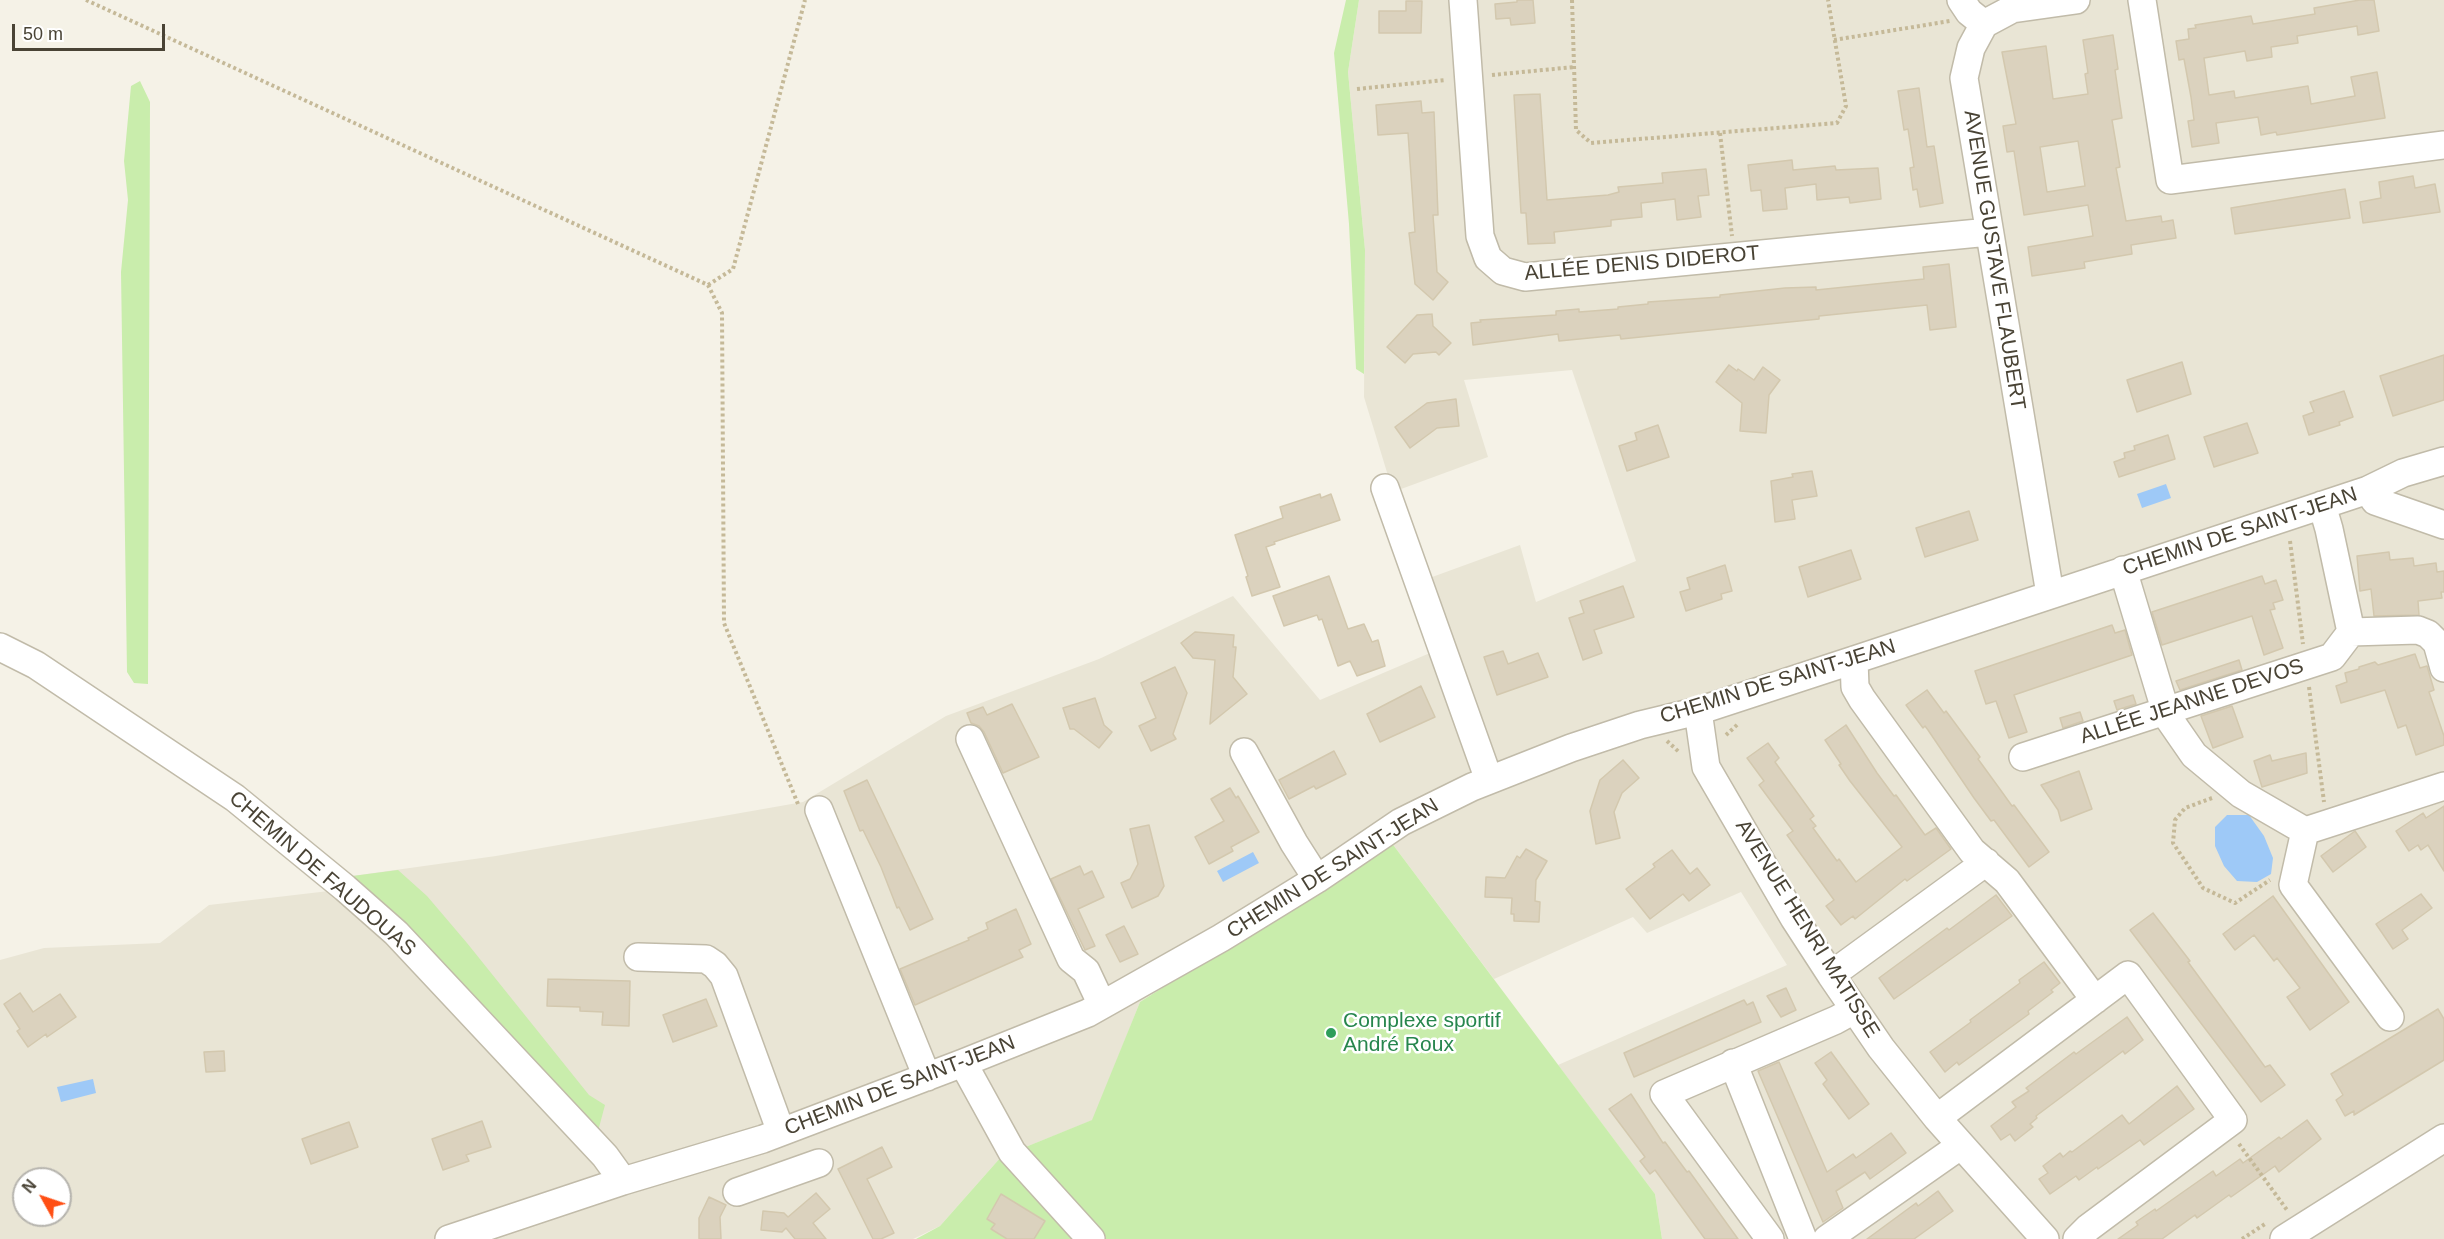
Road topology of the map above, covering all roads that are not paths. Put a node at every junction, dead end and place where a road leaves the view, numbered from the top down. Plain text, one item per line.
1 (1463, 0) edge
2 (2076, 0) edge
3 (2142, 0) edge
4 (1972, 12) edge
5 (2444, 145) edge
6 (1989, 232) junction
7 (2444, 461) edge
8 (1385, 488) dead end
9 (2368, 490) junction
10 (2322, 505) junction
11 (2444, 525) edge
12 (2123, 570) junction
13 (2049, 594) junction
14 (2350, 632) junction
15 (0, 647) edge
16 (1854, 660) junction
17 (2444, 668) edge
18 (1698, 711) junction
19 (2165, 711) junction
20 (970, 739) dead end
21 (1244, 752) dead end
22 (2023, 757) dead end
23 (1489, 780) junction
24 (2444, 786) edge
25 (808, 808) road end
26 (2305, 831) junction
27 (1986, 862) junction
28 (1317, 879) junction
29 (638, 957) dead end
30 (1831, 975) junction
31 (2095, 1000) junction
32 (1102, 1005) junction
33 (1854, 1010) junction
34 (2390, 1017) dead end
35 (963, 1063) junction
36 (1733, 1063) junction
37 (927, 1077) junction
38 (1937, 1118) junction
39 (772, 1135) junction
40 (2444, 1138) edge
41 (1960, 1146) junction
42 (819, 1163) dead end
43 (778, 1178) junction
44 (623, 1181) junction
45 (737, 1192) dead end
46 (449, 1239) edge
47 (1091, 1239) edge
48 (1770, 1239) edge
49 (1803, 1239) edge
50 (1827, 1239) edge
51 (2045, 1239) edge
52 (2077, 1239) edge
53 (2283, 1239) edge

1 - 6 street, ALLÉE DENIS DIDEROT
2 - 4 street
3 - 5 street
4 - 6 street, AVENUE GUSTAVE FLAUBERT
6 - 13 street, AVENUE GUSTAVE FLAUBERT
7 - 9 street, CHEMIN DE SAINT-JEAN
8 - 23 street
9 - 10 street, CHEMIN DE SAINT-JEAN
9 - 11 street, CHEMIN DE SAINT-JEAN
10 - 12 street, CHEMIN DE SAINT-JEAN
10 - 14 street
12 - 13 street, CHEMIN DE SAINT-JEAN
12 - 19 street
13 - 16 street, CHEMIN DE SAINT-JEAN
14 - 17 street
14 - 19 street, ALLÉE JEANNE DEVOS
15 - 44 street, CHEMIN DE FAUDOUAS
16 - 18 street, CHEMIN DE SAINT-JEAN
16 - 27 street
18 - 23 street, CHEMIN DE SAINT-JEAN
18 - 30 street, AVENUE HENRI MATISSE
19 - 22 street, ALLÉE JEANNE DEVOS
19 - 26 street
20 - 32 street
21 - 28 street
23 - 28 street, CHEMIN DE SAINT-JEAN
24 - 26 street
25 - 37 street
26 - 34 street
27 - 30 street
27 - 31 street
28 - 32 street, CHEMIN DE SAINT-JEAN
29 - 39 street
30 - 33 street, AVENUE HENRI MATISSE
31 - 38 street
31 - 52 street
32 - 35 street, CHEMIN DE SAINT-JEAN
33 - 36 street
33 - 38 street, AVENUE HENRI MATISSE
35 - 37 street, CHEMIN DE SAINT-JEAN
35 - 47 street
36 - 48 street
36 - 49 street
37 - 39 street, CHEMIN DE SAINT-JEAN
38 - 41 street, AVENUE HENRI MATISSE
39 - 43 street
39 - 44 street, CHEMIN DE SAINT-JEAN
40 - 53 street
41 - 50 street
41 - 51 street, AVENUE HENRI MATISSE
42 - 43 street
43 - 45 street
44 - 46 street, CHEMIN DE SAINT-JEAN

